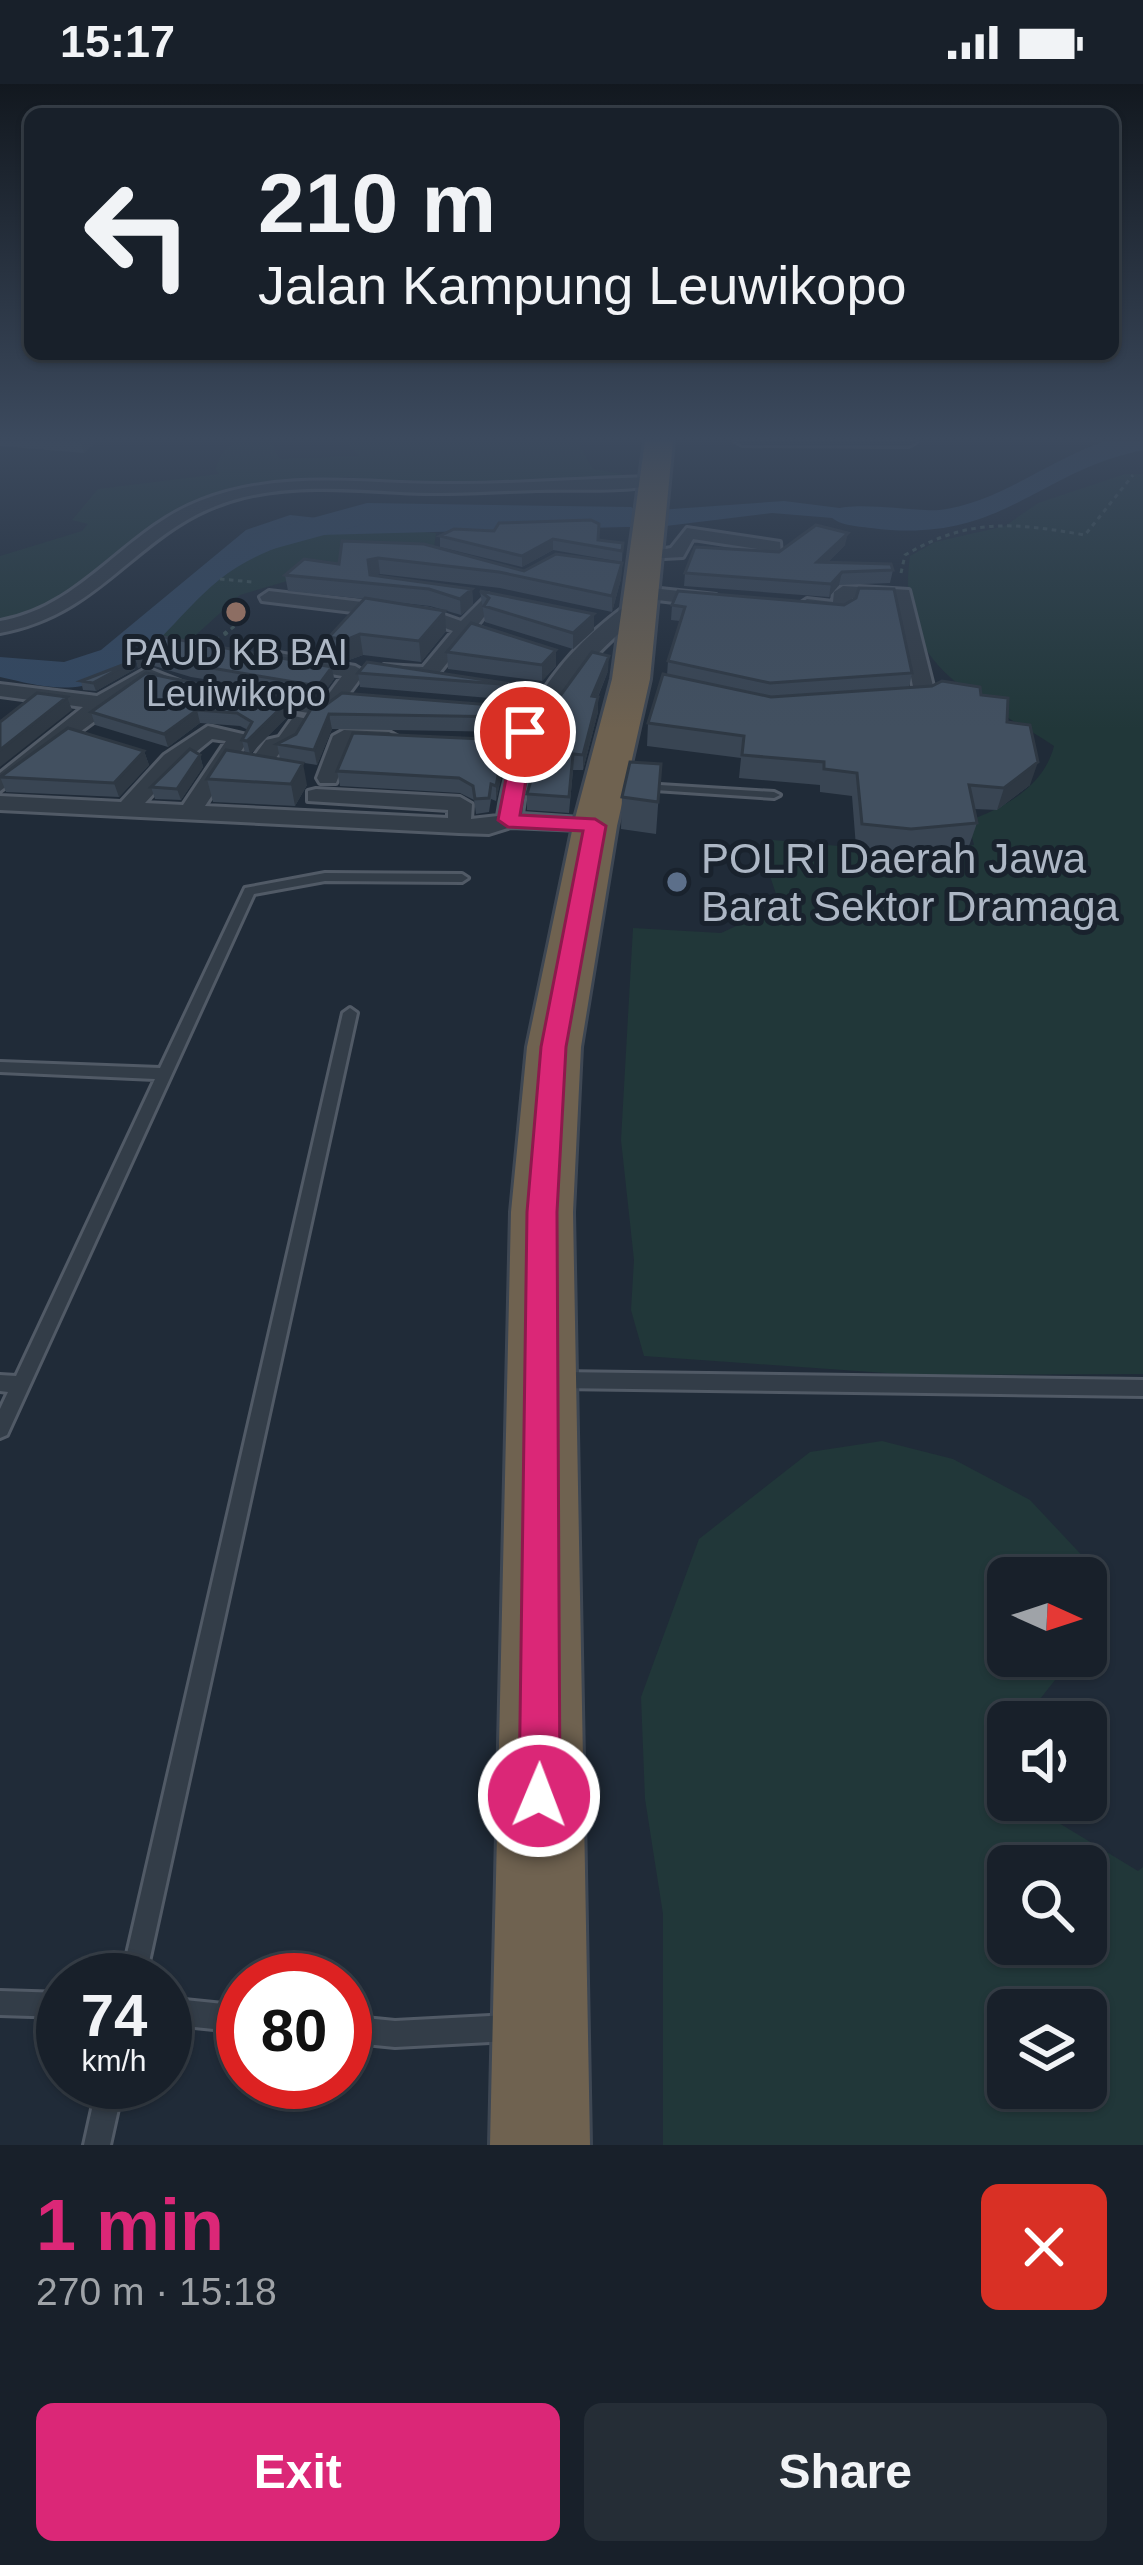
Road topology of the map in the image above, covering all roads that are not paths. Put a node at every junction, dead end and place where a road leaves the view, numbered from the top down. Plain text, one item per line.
1 (149, 537) edge
2 (505, 537) edge
3 (639, 537) edge
4 (685, 537) edge
5 (715, 537) edge
6 (772, 555) edge
7 (416, 588) edge
8 (456, 595) edge
9 (626, 596) junction
10 (269, 597) road end
11 (776, 601) edge
12 (728, 603) edge
13 (398, 612) junction
14 (0, 627) edge
15 (464, 628) junction
16 (520, 646) edge
17 (249, 655) edge
18 (355, 672) junction
19 (0, 690) edge
20 (37, 693) junction
21 (225, 694) junction
22 (879, 698) edge
23 (102, 703) junction
24 (352, 703) junction
25 (12, 717) edge
26 (301, 720) edge
27 (223, 734) junction
28 (414, 740) edge
29 (285, 744) junction
30 (346, 746) junction
31 (168, 756) junction
32 (222, 760) junction
33 (0, 784) edge
34 (303, 784) junction
35 (775, 795) dead end
36 (0, 803) edge
37 (600, 806) junction
38 (125, 812) junction
39 (188, 815) junction
40 (459, 815) junction
41 (508, 820) junction
42 (462, 878) dead end
43 (350, 1013) dead end
44 (0, 1066) edge
45 (165, 1074) junction
46 (545, 1380) junction
47 (9, 1383) edge
48 (1143, 1388) edge
49 (0, 1429) edge
50 (140, 1953) edge
51 (0, 2003) edge
52 (36, 2004) edge
53 (536, 2026) junction
54 (372, 2032) edge
55 (105, 2109) edge
56 (97, 2145) edge
57 (540, 2145) edge

1 - 14 street
2 - 9 street
3 - 9 highway
4 - 9 street
5 - 6 street
7 - 13 street
8 - 15 street
9 - 12 street
9 - 37 highway
9 - 41 street
10 - 13 street
11 - 22 street
13 - 15 street
15 - 16 street
15 - 18 street
17 - 18 street
18 - 24 street
19 - 20 street
20 - 23 street
20 - 25 street
21 - 23 street
21 - 24 street
21 - 27 street
23 - 33 street
24 - 30 street
26 - 29 street
27 - 31 street
27 - 32 street
28 - 30 street
29 - 30 street
29 - 34 street
30 - 34 street
31 - 32 street
31 - 38 street
32 - 34 street
32 - 39 street
34 - 39 street
34 - 40 street
34 - 40 street
35 - 37 lane
36 - 38 street
37 - 41 street
37 - 46 highway
38 - 39 street
40 - 41 street
42 - 45 lane
43 - 50 lane
44 - 45 lane
45 - 47 lane
46 - 48 lane
46 - 53 highway
47 - 49 lane
51 - 52 lane
53 - 54 lane
53 - 57 highway
55 - 56 lane

